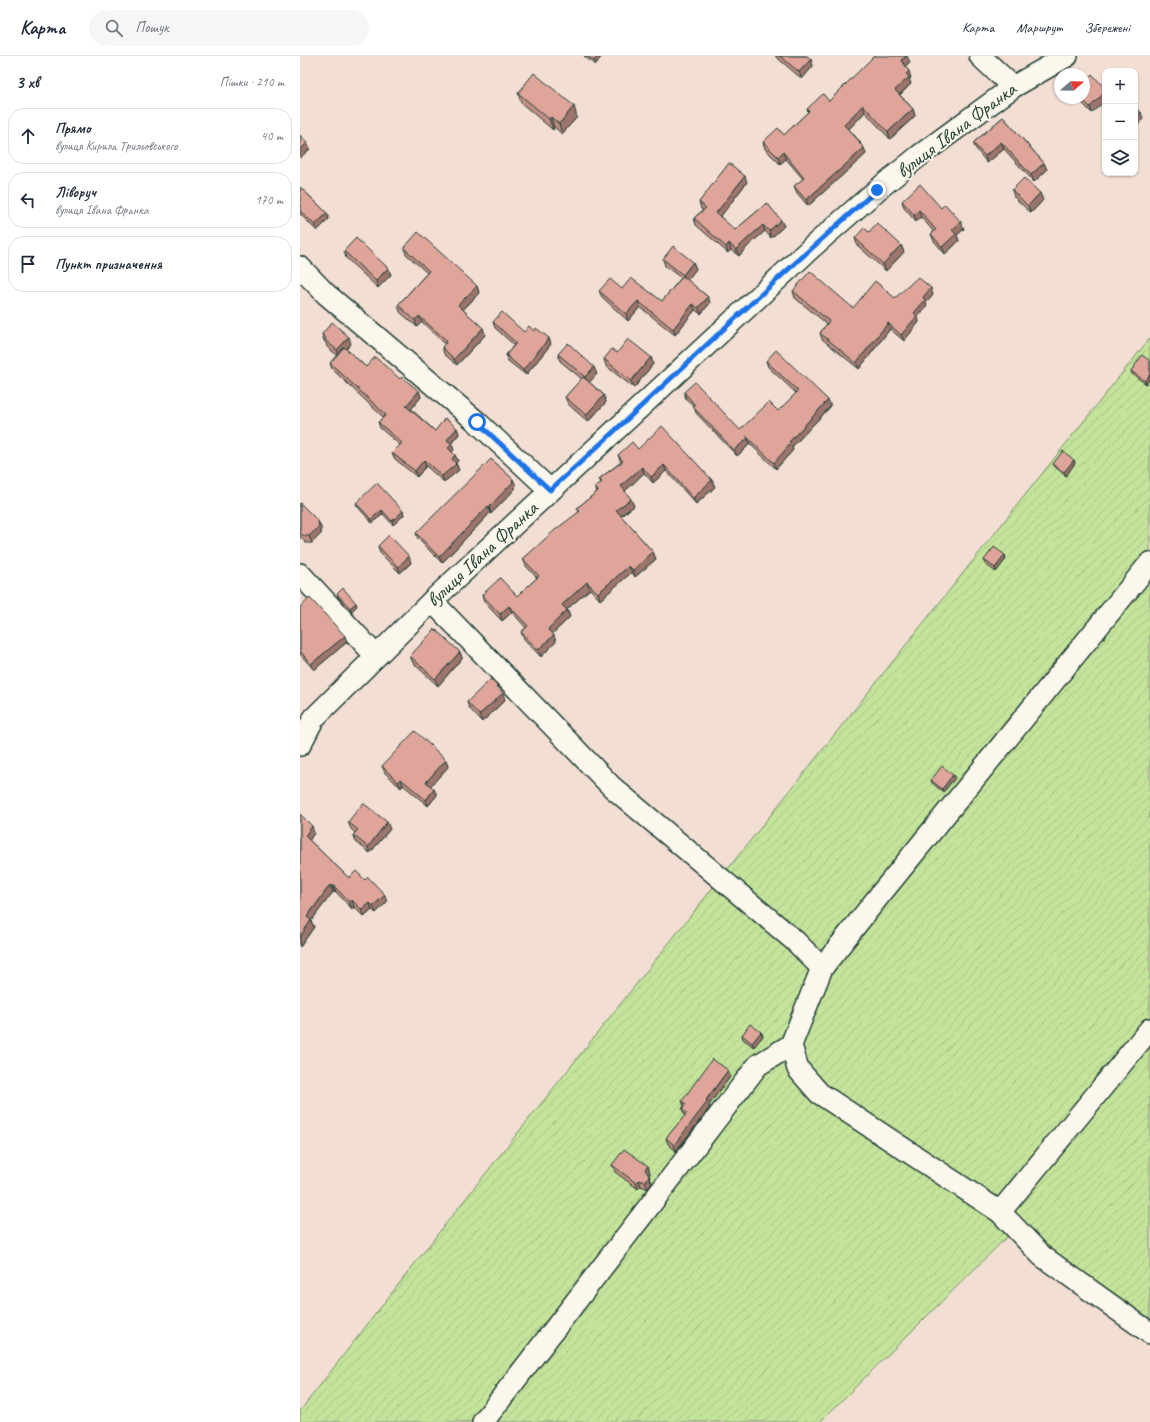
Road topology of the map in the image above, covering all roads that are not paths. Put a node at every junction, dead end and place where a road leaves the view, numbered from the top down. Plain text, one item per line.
1 (980, 56) edge
2 (1067, 56) edge
3 (1013, 87) junction
4 (300, 267) edge
5 (550, 490) junction
6 (1150, 563) edge
7 (300, 574) edge
8 (432, 601) junction
9 (376, 656) junction
10 (307, 721) edge
11 (300, 745) edge
12 (822, 968) junction
13 (1150, 1029) edge
14 (791, 1045) junction
15 (1000, 1212) junction
16 (1150, 1333) edge
17 (483, 1422) edge

1 - 3 street
2 - 3 street, вулиця Івана Франка
3 - 5 street, вулиця Івана Франка
4 - 5 street
5 - 8 street, вулиця Івана Франка
6 - 12 street
7 - 9 street
8 - 9 street, вулиця Івана Франка
8 - 12 street
9 - 10 street, вулиця Івана Франка
10 - 11 street, вулиця Івана Франка
12 - 14 street
13 - 15 street
14 - 15 street
14 - 17 street
15 - 16 street

